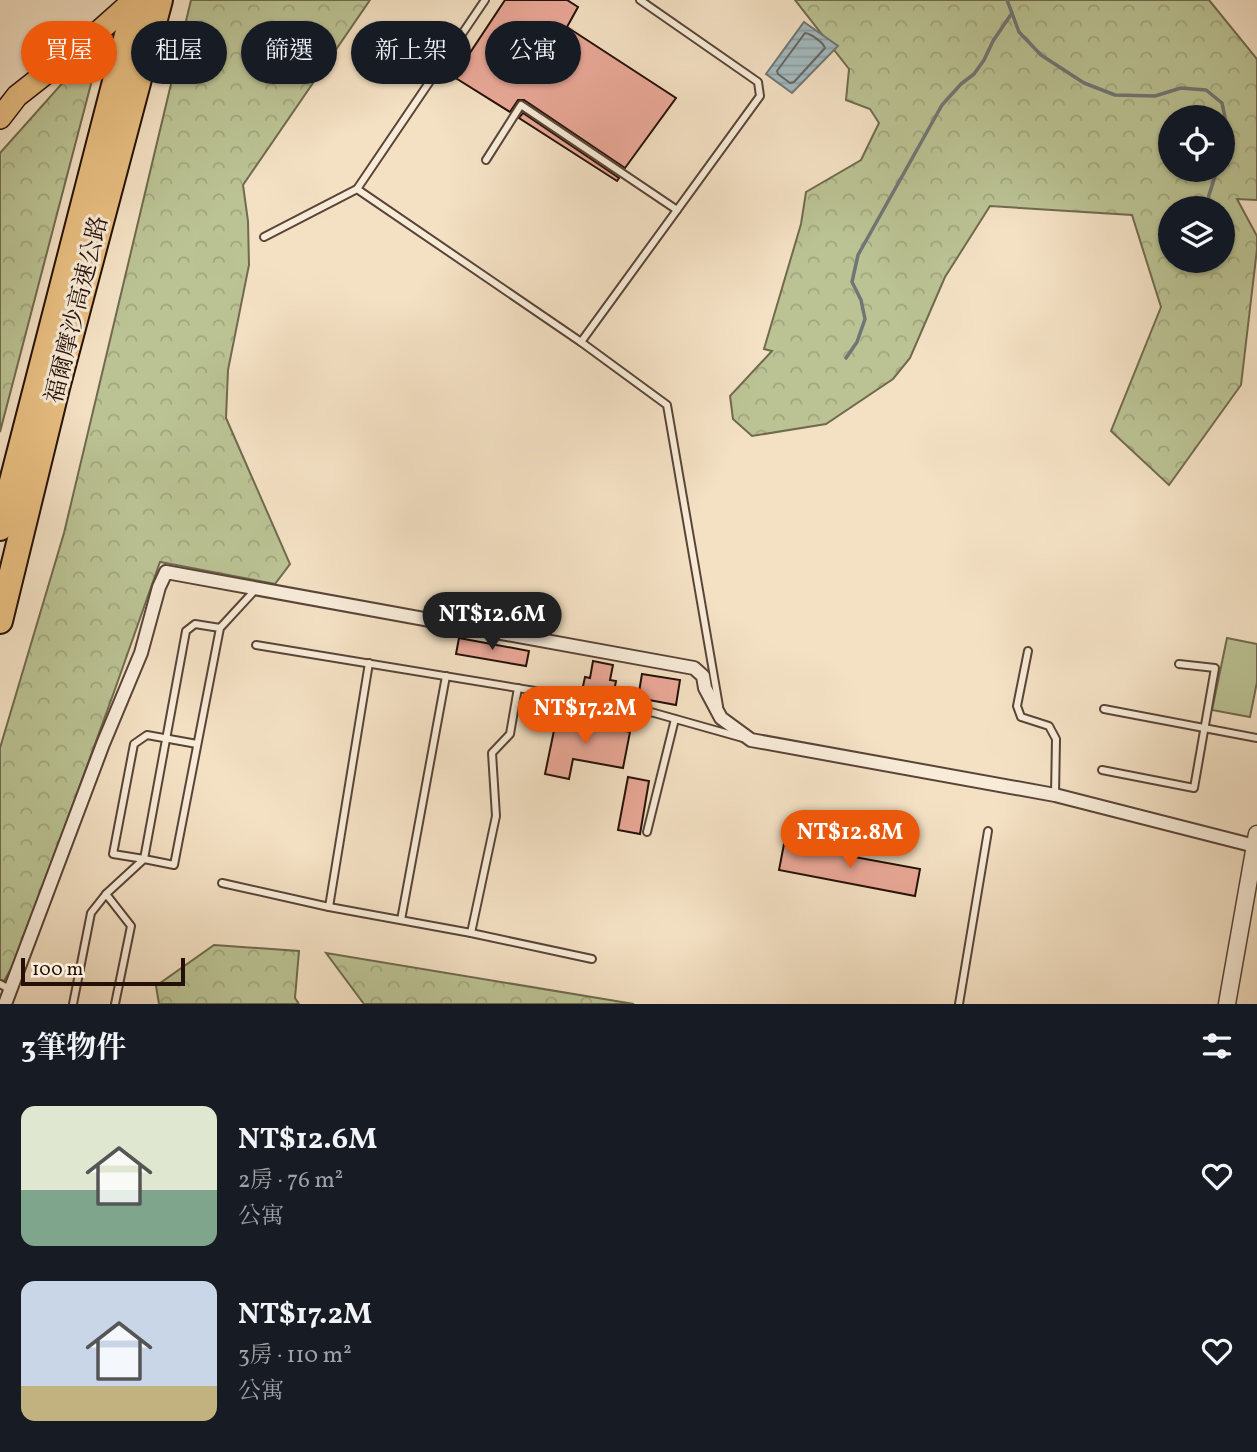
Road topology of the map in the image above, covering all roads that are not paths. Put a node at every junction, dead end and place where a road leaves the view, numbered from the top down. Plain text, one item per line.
1 (116, 0) edge
2 (135, 0) edge
3 (160, 0) edge
4 (485, 0) edge
5 (640, 0) edge
6 (96, 21) edge
7 (105, 21) edge
8 (21, 76) edge
9 (30, 84) edge
10 (0, 98) edge
11 (0, 118) edge
12 (486, 160) dead end
13 (98, 189) junction
14 (357, 189) junction
15 (677, 210) junction
16 (264, 237) dead end
17 (581, 342) junction
18 (0, 528) edge
19 (256, 589) junction
20 (0, 621) edge
21 (220, 628) junction
22 (256, 645) dead end
23 (1028, 651) dead end
24 (369, 663) junction
25 (1179, 664) dead end
26 (446, 676) junction
27 (518, 688) junction
28 (1104, 709) dead end
29 (721, 718) junction
30 (675, 719) junction
31 (1205, 727) junction
32 (166, 738) junction
33 (1257, 738) edge
34 (751, 740) junction
35 (197, 744) junction
36 (1102, 770) dead end
37 (1055, 795) junction
38 (988, 831) dead end
39 (647, 832) dead end
40 (1256, 840) edge
41 (144, 859) junction
42 (222, 883) dead end
43 (106, 894) junction
44 (329, 906) junction
45 (401, 920) junction
46 (471, 933) junction
47 (592, 959) dead end
48 (6, 987) edge
49 (5, 1004) edge
50 (72, 1004) edge
51 (115, 1004) edge
52 (959, 1004) edge
53 (1227, 1004) edge

1 - 6 main road
2 - 7 main road
2 - 13 highway, 福爾摩沙高速公路
3 - 13 highway, 福爾摩沙高速公路
4 - 14 lane
5 - 15 lane
8 - 10 main road
9 - 11 main road
12 - 15 lane
13 - 18 highway, 福爾摩沙高速公路
13 - 20 highway, 福爾摩沙高速公路
14 - 16 lane
14 - 17 lane
15 - 17 lane
17 - 29 lane
19 - 21 lane
19 - 29 street
19 - 48 street
21 - 32 lane
21 - 35 lane
22 - 24 lane
23 - 37 lane
24 - 26 lane
24 - 44 lane
25 - 31 lane
26 - 27 lane
26 - 45 lane
27 - 30 lane
27 - 46 lane
28 - 31 lane
29 - 34 street
30 - 34 lane
30 - 39 lane
31 - 33 lane
31 - 36 lane
32 - 35 lane
32 - 41 lane
32 - 41 lane
34 - 37 street
35 - 41 lane
37 - 40 street
38 - 52 lane
40 - 53 street
41 - 43 lane
42 - 44 lane
43 - 50 lane
43 - 51 lane
44 - 45 lane
45 - 46 lane
46 - 47 lane
48 - 49 street

